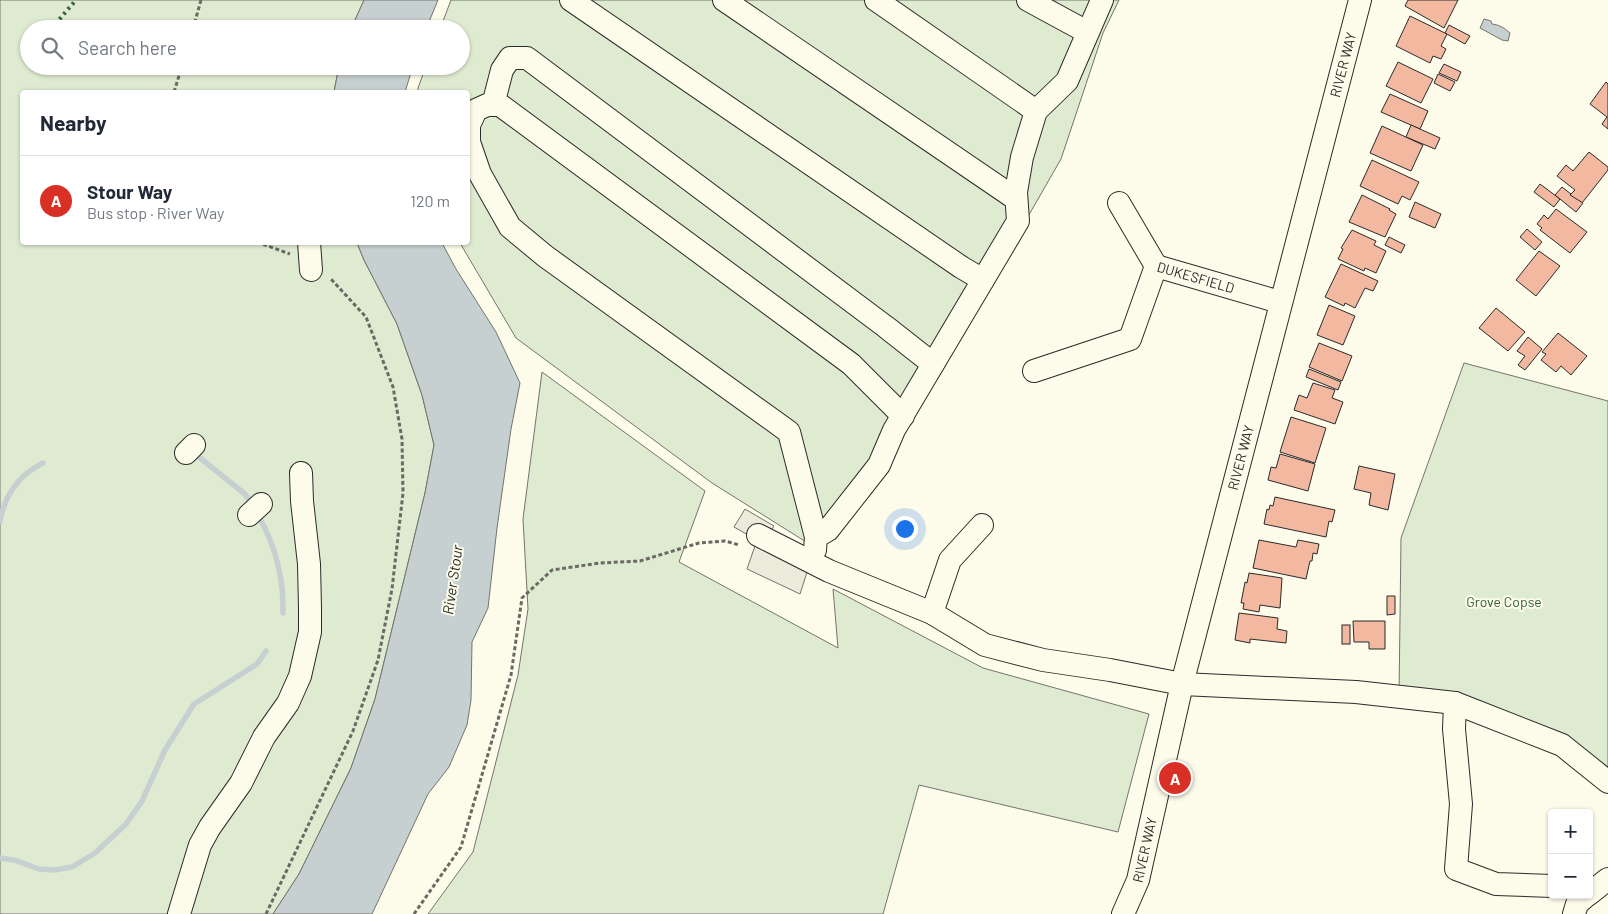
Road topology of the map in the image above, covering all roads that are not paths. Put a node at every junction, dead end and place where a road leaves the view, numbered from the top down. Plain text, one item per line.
1 (571, 0) edge
2 (724, 0) edge
3 (876, 0) edge
4 (1028, 0) edge
5 (1102, 0) edge
6 (1360, 0) edge
7 (1087, 32) junction
8 (493, 105) junction
9 (1036, 111) junction
10 (470, 123) edge
11 (470, 145) edge
12 (1016, 199) junction
13 (1119, 203) dead end
14 (1156, 266) junction
15 (983, 280) junction
16 (1280, 302) junction
17 (933, 364) junction
18 (1034, 371) dead end
19 (903, 416) junction
20 (302, 473) dead end
21 (982, 524) dead end
22 (758, 535) road end
23 (816, 537) junction
24 (822, 567) junction
25 (932, 613) junction
26 (1182, 684) junction
27 (1455, 703) junction
28 (1608, 782) edge
29 (1608, 878) edge
30 (1548, 886) edge
31 (1579, 900) edge
32 (179, 914) edge
33 (1123, 914) edge

1 - 15 street
2 - 12 street
3 - 9 street
4 - 7 street
5 - 7 street
6 - 16 street, RIVER WAY
7 - 9 street
8 - 10 street
8 - 17 street
8 - 19 street
9 - 12 street
11 - 23 street
12 - 15 street
13 - 14 street
14 - 16 street, DUKESFIELD
14 - 18 street, DUKESFIELD
15 - 17 street
16 - 26 street, RIVER WAY
17 - 19 street
19 - 23 street
20 - 32 street
21 - 25 street
22 - 24 street
23 - 24 street
24 - 25 street
25 - 26 street
26 - 27 street
26 - 33 street, RIVER WAY
27 - 28 street
27 - 30 street
29 - 31 street

